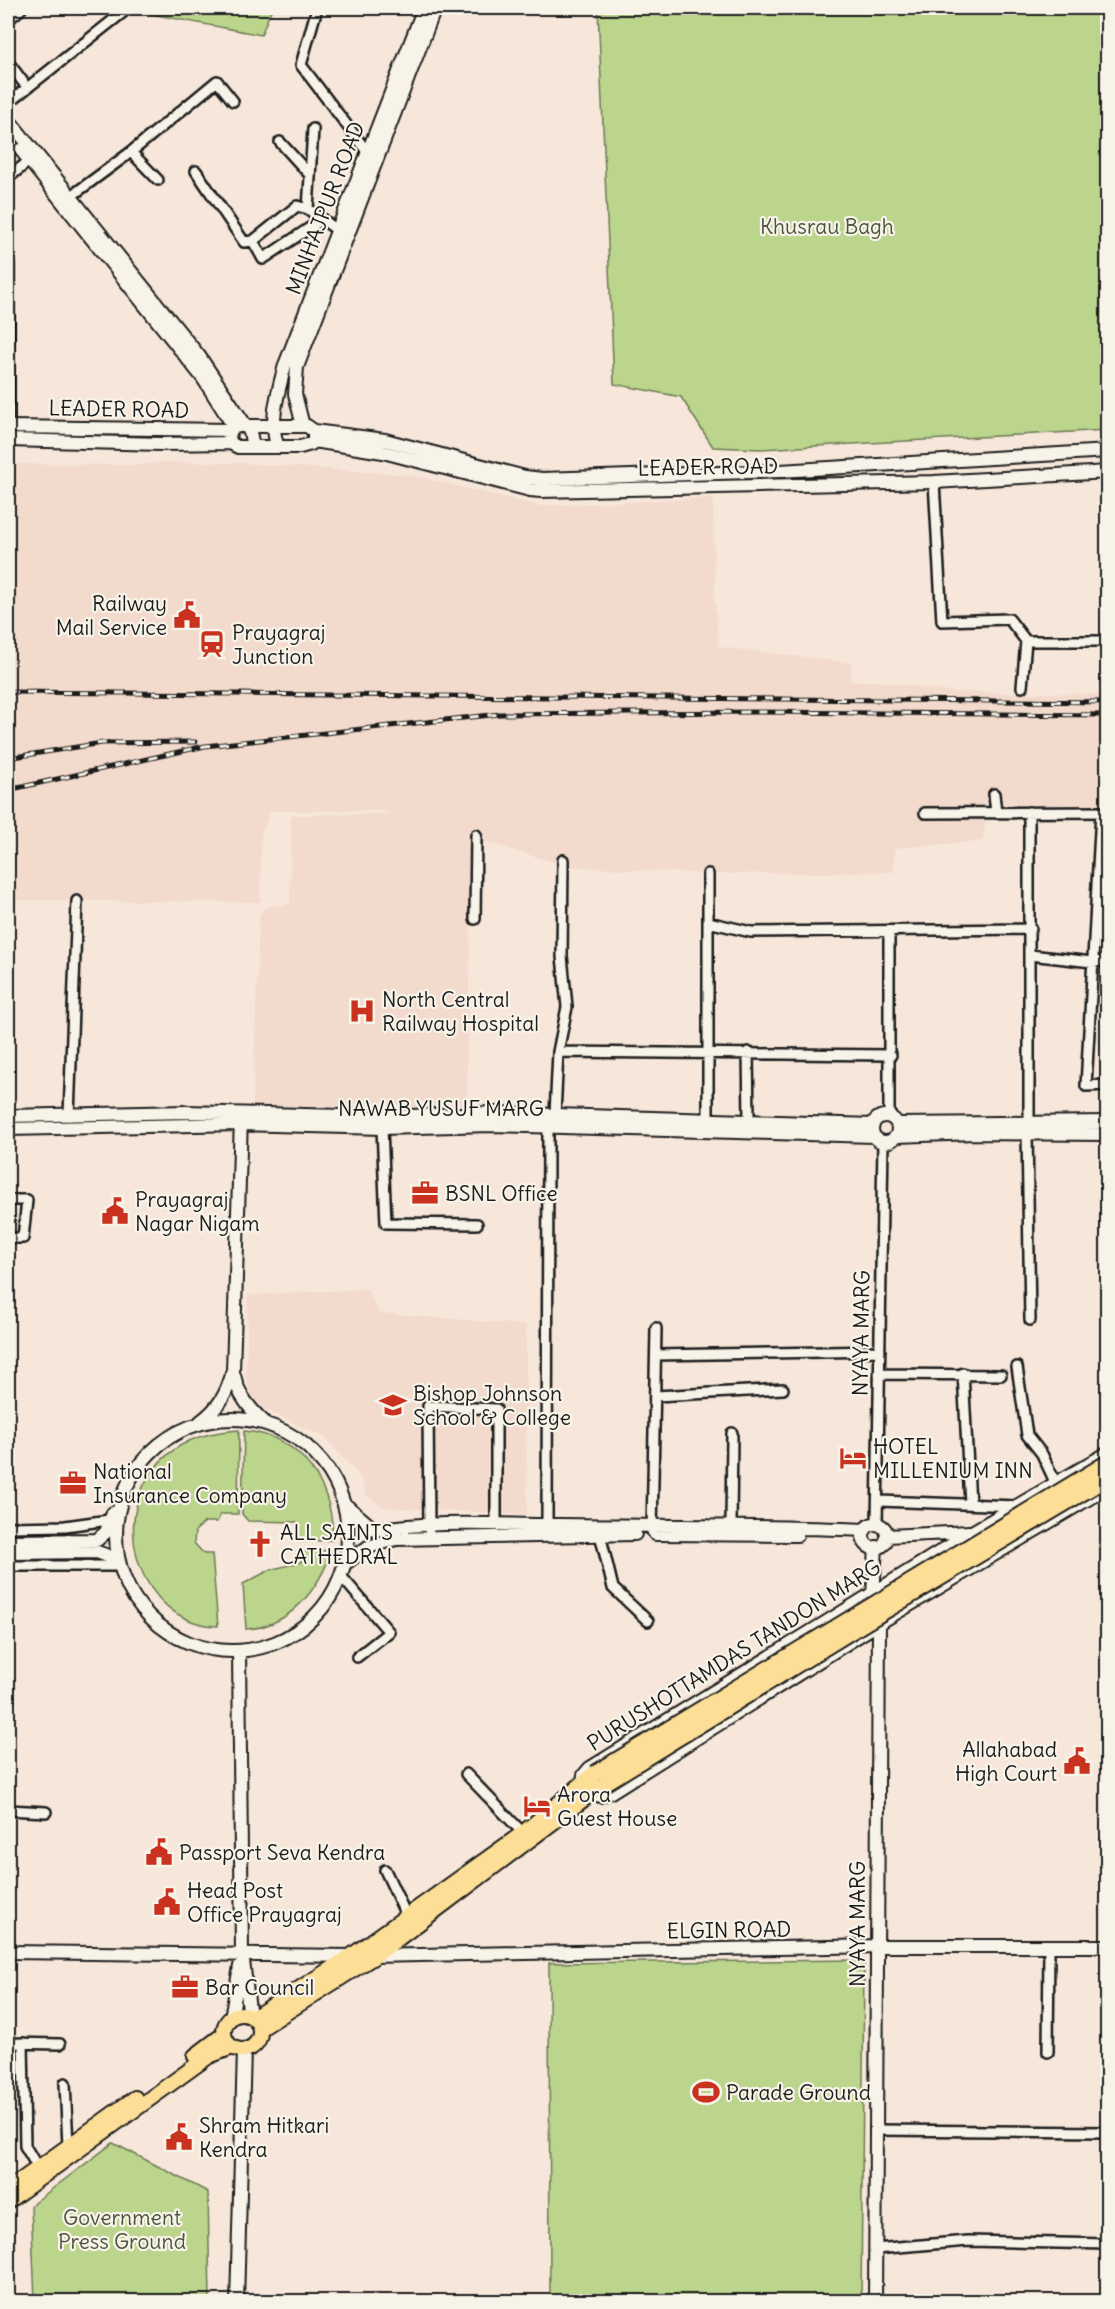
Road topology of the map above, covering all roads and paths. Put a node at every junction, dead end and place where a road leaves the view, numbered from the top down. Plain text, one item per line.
1 (22, 8) edge
2 (126, 8) edge
3 (317, 8) edge
4 (424, 8) edge
5 (435, 8) edge
6 (8, 20) edge
7 (8, 62) edge
8 (23, 82) dead end
9 (233, 101) dead end
10 (8, 103) edge
11 (8, 119) edge
12 (314, 129) dead end
13 (8, 132) edge
14 (280, 142) dead end
15 (131, 152) junction
16 (368, 153) junction
17 (29, 161) junction
18 (196, 171) dead end
19 (310, 175) junction
20 (8, 178) edge
21 (158, 180) dead end
22 (8, 186) edge
23 (8, 197) edge
24 (70, 197) junction
25 (308, 209) junction
26 (323, 219) junction
27 (337, 230) junction
28 (252, 241) junction
29 (9, 264) dead end
30 (8, 347) edge
31 (8, 400) edge
32 (274, 426) junction
33 (8, 431) edge
34 (235, 432) junction
35 (310, 433) junction
36 (250, 447) junction
37 (278, 447) junction
38 (1107, 451) edge
39 (1107, 472) edge
40 (934, 482) junction
41 (558, 484) junction
42 (1026, 641) junction
43 (1107, 641) edge
44 (1022, 687) dead end
45 (994, 794) dead end
46 (1029, 812) junction
47 (1104, 812) edge
48 (925, 813) dead end
49 (996, 813) junction
50 (476, 835) dead end
51 (563, 860) dead end
52 (708, 874) dead end
53 (77, 901) dead end
54 (475, 919) dead end
55 (708, 922) junction
56 (1031, 929) junction
57 (889, 931) junction
58 (1030, 955) junction
59 (1107, 961) edge
60 (1092, 962) junction
61 (558, 1052) junction
62 (706, 1052) junction
63 (748, 1052) junction
64 (891, 1056) junction
65 (1107, 1085) edge
66 (555, 1115) junction
67 (8, 1116) edge
68 (69, 1116) junction
69 (708, 1118) junction
70 (241, 1119) junction
71 (749, 1119) junction
72 (1107, 1122) edge
73 (894, 1126) junction
74 (1028, 1127) junction
75 (382, 1128) junction
76 (548, 1128) junction
77 (8, 1129) edge
78 (877, 1134) junction
79 (1107, 1134) edge
80 (8, 1200) edge
81 (477, 1224) dead end
82 (8, 1238) edge
83 (1030, 1320) dead end
84 (656, 1328) dead end
85 (880, 1351) junction
86 (656, 1355) junction
87 (1017, 1367) dead end
88 (233, 1371) junction
89 (963, 1373) junction
90 (879, 1374) junction
91 (1001, 1375) dead end
92 (783, 1389) dead end
93 (656, 1396) junction
94 (265, 1423) junction
95 (196, 1425) junction
96 (732, 1433) dead end
97 (1107, 1453) edge
98 (1107, 1462) edge
99 (1107, 1478) edge
100 (1056, 1484) junction
101 (1107, 1487) edge
102 (879, 1501) junction
103 (118, 1503) junction
104 (970, 1504) junction
105 (347, 1506) junction
106 (1017, 1506) junction
107 (109, 1520) junction
108 (496, 1523) junction
109 (731, 1525) junction
110 (8, 1527) edge
111 (652, 1530) junction
112 (869, 1530) junction
113 (429, 1531) junction
114 (547, 1531) junction
115 (972, 1532) junction
116 (600, 1534) junction
117 (887, 1536) junction
118 (8, 1541) edge
119 (876, 1548) junction
120 (8, 1552) edge
121 (346, 1563) junction
122 (8, 1566) edge
123 (120, 1566) junction
124 (341, 1576) junction
125 (873, 1594) junction
126 (648, 1621) dead end
127 (879, 1623) junction
128 (238, 1651) junction
129 (357, 1658) dead end
130 (466, 1774) dead end
131 (587, 1788) junction
132 (8, 1810) edge
133 (46, 1812) dead end
134 (523, 1833) junction
135 (385, 1870) dead end
136 (406, 1915) junction
137 (878, 1946) junction
138 (1107, 1946) edge
139 (1049, 1947) junction
140 (8, 1952) edge
141 (242, 1953) junction
142 (351, 1956) junction
143 (375, 1956) junction
144 (231, 2019) junction
145 (254, 2021) junction
146 (224, 2034) junction
147 (8, 2043) edge
148 (23, 2043) junction
149 (60, 2044) dead end
150 (238, 2049) junction
151 (1048, 2052) dead end
152 (65, 2084) dead end
153 (875, 2130) junction
154 (1107, 2132) edge
155 (68, 2145) junction
156 (38, 2168) junction
157 (8, 2190) edge
158 (8, 2201) edge
159 (1107, 2244) edge
160 (875, 2249) junction
161 (237, 2301) edge
162 (875, 2301) edge

1 - 6 street
2 - 10 street
3 - 16 street
4 - 16 main road, MINHAJPUR ROAD
5 - 35 main road, MINHAJPUR ROAD
7 - 8 street
9 - 15 street
11 - 24 main road
12 - 19 street
13 - 17 main road
14 - 19 street
15 - 21 street
15 - 24 street
16 - 27 main road, MINHAJPUR ROAD
17 - 20 street
17 - 34 main road
18 - 28 street
19 - 25 street
22 - 23 street
24 - 34 main road
25 - 26 street
25 - 28 street
26 - 27 street
26 - 28 street
27 - 32 main road, MINHAJPUR ROAD
29 - 30 street
30 - 31 street
31 - 33 street
32 - 34 main road
32 - 35 main road
32 - 37 main road
33 - 34 main road, LEADER ROAD
34 - 36 main road
34 - 36 main road
35 - 37 main road
35 - 41 main road, LEADER ROAD
36 - 37 main road
38 - 41 main road, LEADER ROAD
39 - 40 main road, LEADER ROAD
40 - 41 main road, LEADER ROAD
40 - 42 street
42 - 43 street
42 - 44 street
45 - 49 street
46 - 47 street
46 - 49 street
46 - 56 street
47 - 60 street
48 - 49 street
50 - 54 street
51 - 61 street
52 - 55 street
53 - 68 street
55 - 57 street
55 - 62 street
56 - 57 street
56 - 58 street
57 - 64 street
58 - 60 street
58 - 74 street
59 - 60 street
60 - 65 street
61 - 62 street
61 - 66 street
62 - 63 street
62 - 69 street
63 - 64 street
63 - 71 street
64 - 73 street
66 - 69 main road, NAWAB YUSUF MARG
66 - 70 main road, NAWAB YUSUF MARG
67 - 68 main road, NAWAB YUSUF MARG
68 - 70 main road, NAWAB YUSUF MARG
69 - 71 main road, NAWAB YUSUF MARG
70 - 75 main road, NAWAB YUSUF MARG
70 - 77 main road, NAWAB YUSUF MARG
70 - 88 main road
71 - 78 main road, NAWAB YUSUF MARG
72 - 74 main road
73 - 74 main road
73 - 78 main road
73 - 78 main road
74 - 79 main road
74 - 83 street
75 - 76 main road, NAWAB YUSUF MARG
75 - 81 street
76 - 78 main road, NAWAB YUSUF MARG
76 - 114 street
78 - 85 street, NYAYA MARG
80 - 82 street
84 - 86 street
85 - 86 street
85 - 90 street, NYAYA MARG
86 - 93 street
87 - 100 street
88 - 94 main road
88 - 95 main road
89 - 90 street
89 - 91 street
89 - 104 street
90 - 102 street, NYAYA MARG
92 - 93 street
93 - 111 street
94 - 95 main road
94 - 105 main road
95 - 103 main road
96 - 109 street
97 - 100 main road, PURUSHOTTAMDAS TANDON MARG
98 - 131 main road, bridge
99 - 131 main road, bridge
100 - 106 main road, PURUSHOTTAMDAS TANDON MARG
101 - 127 main road, PURUSHOTTAMDAS TANDON MARG
102 - 104 street
102 - 112 street, NYAYA MARG
103 - 107 main road
103 - 123 main road
104 - 106 street
105 - 113 main road
105 - 121 main road
106 - 115 main road, PURUSHOTTAMDAS TANDON MARG
107 - 110 street
107 - 118 main road
108 - 113 main road
108 - 113 street
108 - 114 main road
109 - 111 main road
109 - 112 main road
111 - 112 main road
111 - 114 main road
111 - 116 main road
112 - 117 main road
112 - 119 main road
113 - 114 main road
113 - 121 main road
114 - 116 main road
115 - 117 main road
115 - 125 main road, PURUSHOTTAMDAS TANDON MARG
116 - 126 street
117 - 119 main road
119 - 125 main road, NYAYA MARG
120 - 123 main road
121 - 124 main road
122 - 123 street
123 - 128 main road
124 - 128 main road
124 - 129 street
125 - 127 main road, NYAYA MARG
125 - 131 main road, PURUSHOTTAMDAS TANDON MARG
127 - 131 main road, PURUSHOTTAMDAS TANDON MARG
127 - 137 main road, NYAYA MARG
128 - 141 main road
130 - 134 street
131 - 134 main road, PURUSHOTTAMDAS TANDON MARG
131 - 143 main road, PURUSHOTTAMDAS TANDON MARG
132 - 133 street
134 - 136 main road, PURUSHOTTAMDAS TANDON MARG
135 - 136 street
136 - 142 main road, PURUSHOTTAMDAS TANDON MARG
137 - 139 main road, ELGIN ROAD
137 - 143 main road, ELGIN ROAD
137 - 153 main road, NYAYA MARG
138 - 139 main road, ELGIN ROAD
139 - 151 street
140 - 141 main road, ELGIN ROAD
141 - 142 main road, ELGIN ROAD
141 - 144 main road
141 - 145 main road
142 - 143 main road, ELGIN ROAD
142 - 145 main road, PURUSHOTTAMDAS TANDON MARG
143 - 145 main road, PURUSHOTTAMDAS TANDON MARG
144 - 145 main road
144 - 146 main road
145 - 150 main road
146 - 150 main road
146 - 155 main road
147 - 148 street
148 - 149 street
148 - 156 street
150 - 158 main road
150 - 161 main road
152 - 155 street
153 - 154 street
153 - 160 main road, NYAYA MARG
155 - 156 main road
156 - 157 main road
159 - 160 street
160 - 162 main road, NYAYA MARG

